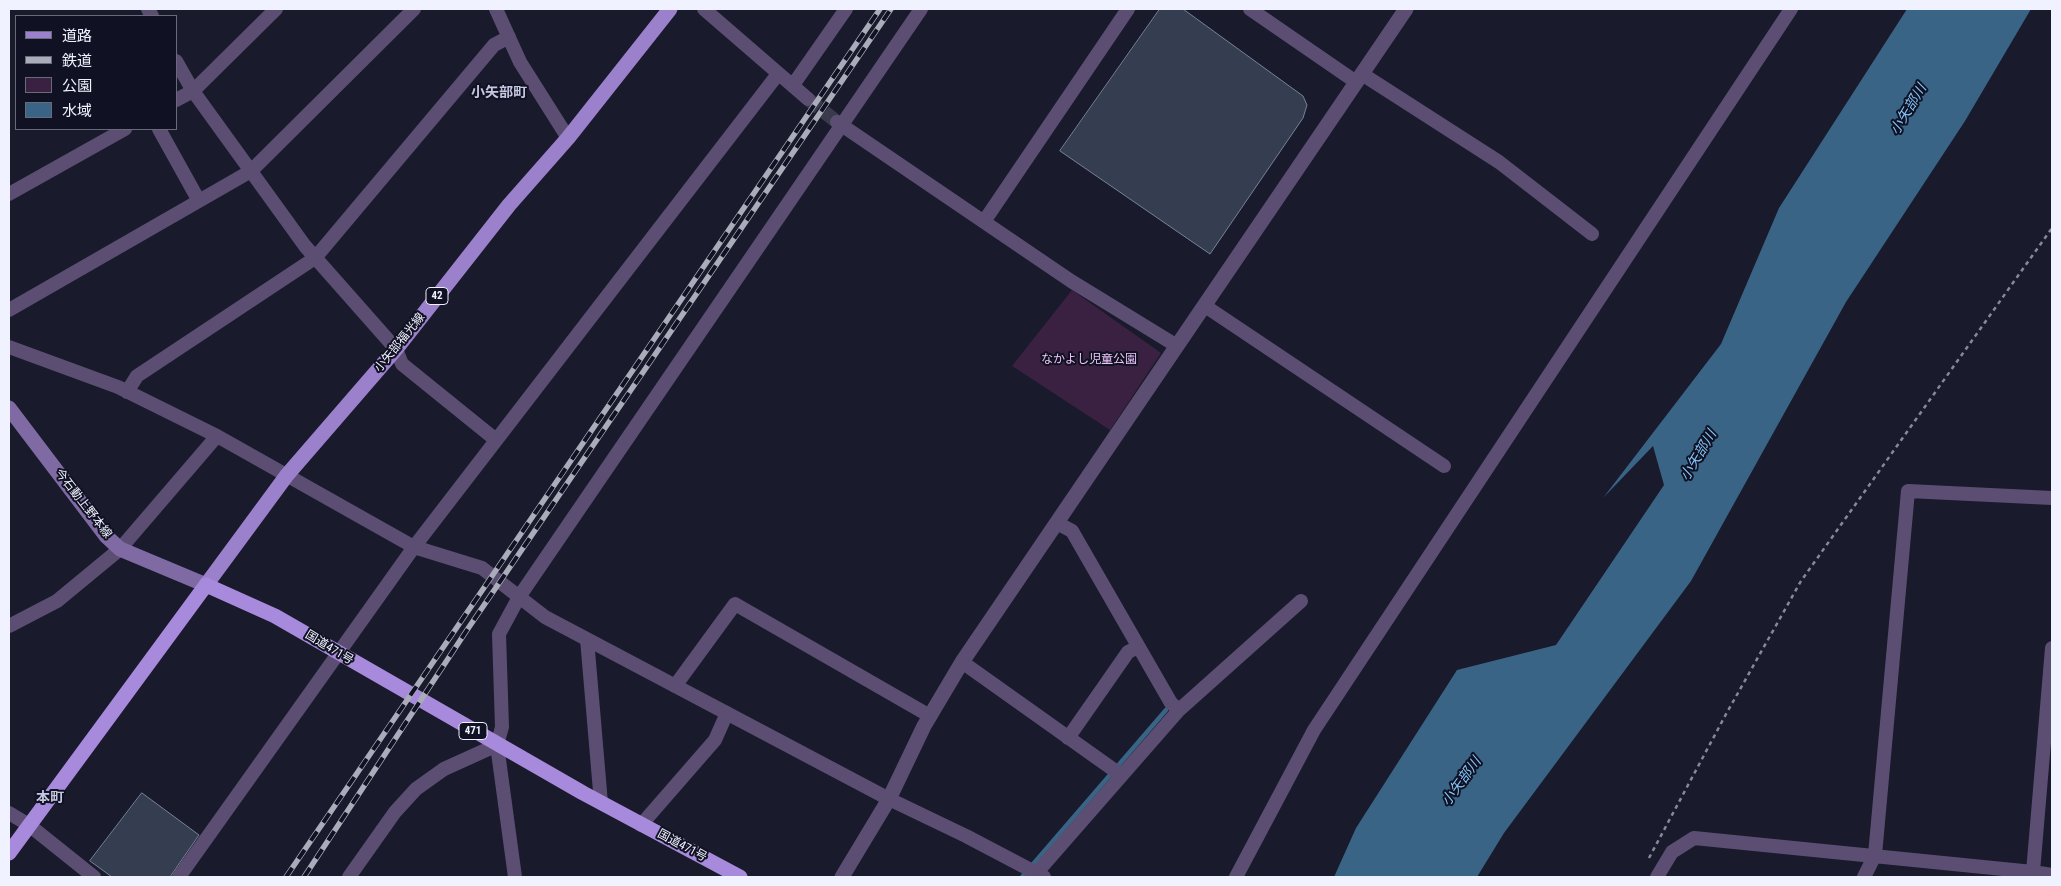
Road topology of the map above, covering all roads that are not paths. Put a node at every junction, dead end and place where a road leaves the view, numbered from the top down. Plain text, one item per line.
1 (276, 9) edge
2 (414, 9) edge
3 (496, 9) edge
4 (670, 9) edge
5 (704, 9) edge
6 (846, 9) edge
7 (921, 9) edge
8 (1128, 9) edge
9 (1250, 9) edge
10 (1406, 9) edge
11 (1791, 9) edge
12 (509, 36) junction
13 (178, 65) edge
14 (778, 74) junction
15 (1359, 78) junction
16 (793, 85) junction
17 (192, 91) junction
18 (178, 99) edge
19 (808, 99) tunnel mouth
20 (839, 123) junction
21 (123, 130) edge
22 (160, 130) edge
23 (568, 138) junction
24 (251, 171) junction
25 (9, 194) edge
26 (199, 201) junction
27 (985, 220) junction
28 (1592, 234) dead end
29 (315, 258) junction
30 (1205, 306) junction
31 (9, 310) edge
32 (1177, 346) junction
33 (9, 347) edge
34 (396, 349) junction
35 (127, 392) junction
36 (9, 408) edge
37 (217, 436) junction
38 (496, 440) junction
39 (1444, 466) dead end
40 (287, 476) junction
41 (2052, 498) edge
42 (1057, 523) junction
43 (414, 547) junction
44 (120, 549) junction
45 (206, 585) junction
46 (519, 597) junction
47 (1301, 601) dead end
48 (9, 626) edge
49 (587, 639) junction
50 (1138, 646) junction
51 (2052, 648) edge
52 (338, 652) junction
53 (962, 662) junction
54 (675, 686) junction
55 (1179, 710) junction
56 (727, 713) junction
57 (930, 716) junction
58 (1068, 738) junction
59 (497, 745) junction
60 (1121, 776) junction
61 (889, 799) junction
62 (601, 803) junction
63 (9, 813) edge
64 (641, 824) junction
65 (29, 825) junction
66 (9, 853) edge
67 (1875, 855) junction
68 (2052, 874) edge
69 (2033, 875) edge
70 (353, 876) edge
71 (1038, 876) edge
72 (94, 877) edge
73 (179, 877) edge
74 (515, 877) edge
75 (740, 877) edge
76 (842, 877) edge
77 (1236, 877) edge
78 (1657, 877) edge
79 (1864, 877) edge

1 - 17 street
2 - 24 street
3 - 12 street
4 - 23 main road, 小矢部福光線 / 42
5 - 14 street
6 - 16 street
7 - 20 street
8 - 27 street
9 - 15 street
10 - 15 street
11 - 77 street
12 - 23 street
12 - 29 street
13 - 17 street
14 - 16 street
14 - 38 street
15 - 28 street
15 - 30 street
16 - 19 street
17 - 18 street
17 - 24 street
20 - 27 street
20 - 46 street
21 - 25 street
22 - 26 street
23 - 34 main road, 小矢部福光線 / 42
24 - 26 street
24 - 29 street
26 - 31 street
27 - 32 street
29 - 34 street
29 - 35 street
30 - 32 street
30 - 39 street
32 - 42 street
33 - 35 street
34 - 38 street
34 - 40 main road, 小矢部福光線 / 42
35 - 37 street
36 - 44 main road, 今石動上野本線
37 - 40 street
37 - 44 street
38 - 43 street
40 - 43 street
40 - 45 main road, 小矢部福光線 / 42
41 - 67 street
42 - 50 street
42 - 53 street
43 - 46 street
43 - 52 street
44 - 45 main road, 今石動上野本線
44 - 48 street
45 - 52 highway, 国道471号 / 471
45 - 65 highway
46 - 49 street
46 - 59 street
47 - 55 street
49 - 54 street
49 - 62 street
50 - 55 street
50 - 58 street
51 - 69 street
52 - 59 highway, 国道471号 / 471
52 - 73 street
53 - 57 street
53 - 58 street
54 - 56 street
54 - 57 street
55 - 60 street
56 - 61 street
56 - 64 street
57 - 61 street
58 - 60 street
59 - 62 highway, 国道471号 / 471
59 - 70 street
59 - 74 street
60 - 71 street
61 - 71 street
61 - 76 street
62 - 64 highway, 国道471号 / 471
63 - 65 street
64 - 75 highway, 国道471号 / 471
65 - 66 highway
65 - 72 street
67 - 69 street
67 - 78 street
67 - 79 street
68 - 69 street

